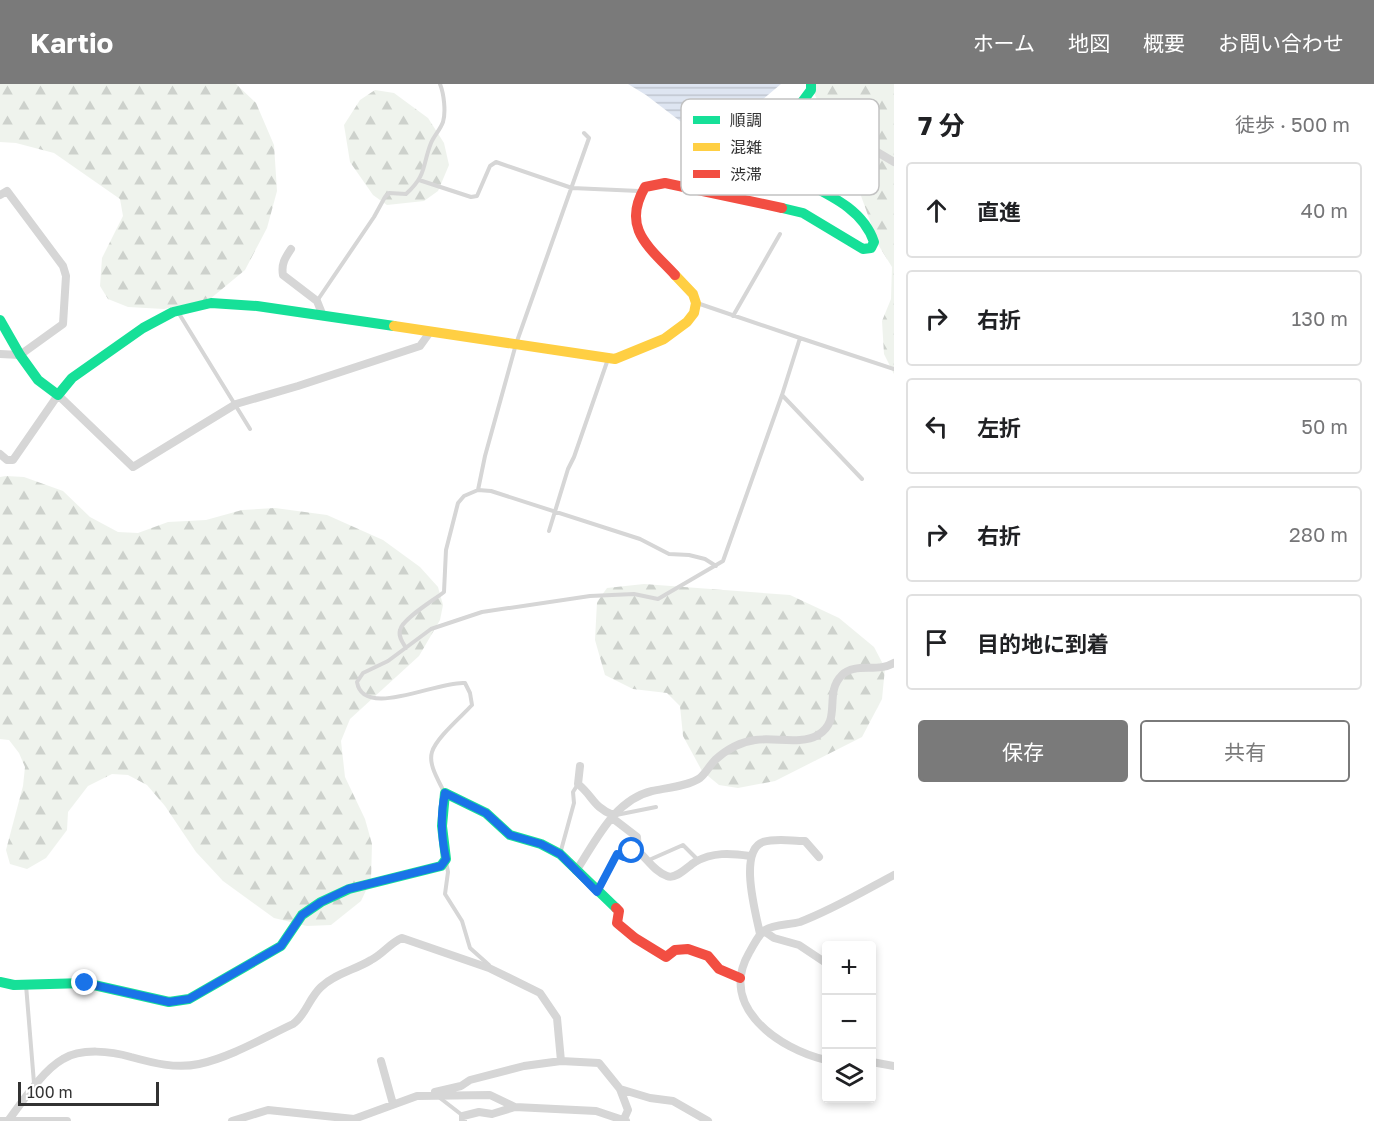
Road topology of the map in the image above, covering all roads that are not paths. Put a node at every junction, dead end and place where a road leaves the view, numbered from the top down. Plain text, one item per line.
1 (440, 84) edge
2 (811, 84) edge
3 (804, 99) edge
4 (584, 133) dead end
5 (879, 153) edge
6 (894, 162) edge
7 (418, 180) junction
8 (681, 186) edge
9 (572, 188) junction
10 (642, 192) junction
11 (0, 195) edge
12 (720, 195) edge
13 (824, 195) edge
14 (780, 234) dead end
15 (291, 249) dead end
16 (317, 301) junction
17 (696, 302) junction
18 (178, 311) junction
19 (323, 316) junction
20 (733, 316) junction
21 (0, 320) edge
22 (430, 332) junction
23 (800, 338) junction
24 (516, 344) junction
25 (0, 354) edge
26 (20, 355) junction
27 (608, 358) junction
28 (894, 369) edge
29 (57, 395) junction
30 (782, 395) junction
31 (236, 404) junction
32 (249, 429) dead end
33 (0, 454) edge
34 (862, 479) dead end
35 (478, 490) junction
36 (556, 512) junction
37 (549, 531) dead end
38 (716, 566) junction
39 (406, 648) junction
40 (894, 663) edge
41 (579, 765) dead end
42 (578, 784) junction
43 (445, 793) junction
44 (656, 807) dead end
45 (612, 816) junction
46 (638, 851) junction
47 (560, 854) junction
48 (750, 856) junction
49 (819, 857) dead end
50 (446, 859) junction
51 (649, 861) junction
52 (698, 861) junction
53 (576, 871) junction
54 (894, 875) edge
55 (597, 892) junction
56 (762, 932) junction
57 (822, 960) edge
58 (489, 968) junction
59 (740, 978) junction
60 (0, 982) edge
61 (26, 985) junction
62 (822, 1059) edge
63 (381, 1061) dead end
64 (561, 1061) junction
65 (876, 1063) edge
66 (894, 1066) edge
67 (34, 1086) junction
68 (620, 1089) junction
69 (417, 1096) junction
70 (439, 1096) junction
71 (393, 1104) junction
72 (515, 1107) junction
73 (0, 1114) edge
74 (463, 1118) edge
75 (625, 1120) edge
76 (0, 1121) edge
77 (8, 1121) edge
78 (68, 1121) edge
79 (232, 1121) edge
80 (708, 1121) edge

1 - 7 lane
2 - 3 street
4 - 9 lane
5 - 6 street
7 - 9 lane
7 - 16 lane
8 - 10 street
9 - 10 lane
9 - 24 lane
10 - 17 street
11 - 26 street
12 - 13 street
14 - 20 lane
15 - 16 street
16 - 19 street
17 - 20 lane
17 - 27 street
18 - 19 street
18 - 29 street
18 - 31 lane
19 - 22 street
20 - 23 lane
21 - 26 street
22 - 24 street
22 - 31 street
23 - 28 lane
23 - 30 lane
24 - 27 street
24 - 35 lane
25 - 26 street
26 - 29 street
27 - 36 lane
29 - 31 street
29 - 33 street
30 - 34 lane
30 - 38 lane
31 - 32 lane
35 - 36 lane
35 - 39 lane
36 - 37 lane
36 - 38 lane
38 - 39 lane
39 - 43 lane
40 - 45 street
41 - 42 street
42 - 45 street
42 - 47 lane
43 - 47 street
43 - 50 street
44 - 45 lane
45 - 46 street
45 - 53 street
46 - 51 street
46 - 55 lane
47 - 53 street
48 - 49 street
48 - 52 street
48 - 56 street
50 - 58 lane
50 - 61 street
51 - 52 street
51 - 52 lane
53 - 55 street
54 - 56 street
55 - 59 street
56 - 57 street
56 - 59 street
58 - 64 street
58 - 67 street
59 - 62 street
60 - 61 street
61 - 67 lane
63 - 71 street
64 - 68 street
64 - 69 street
65 - 66 street
67 - 77 street
68 - 75 street
68 - 80 street
69 - 70 street
69 - 71 street
70 - 72 street
70 - 74 lane
71 - 79 street
72 - 74 street
72 - 75 street
73 - 77 street
76 - 77 street
77 - 78 street

